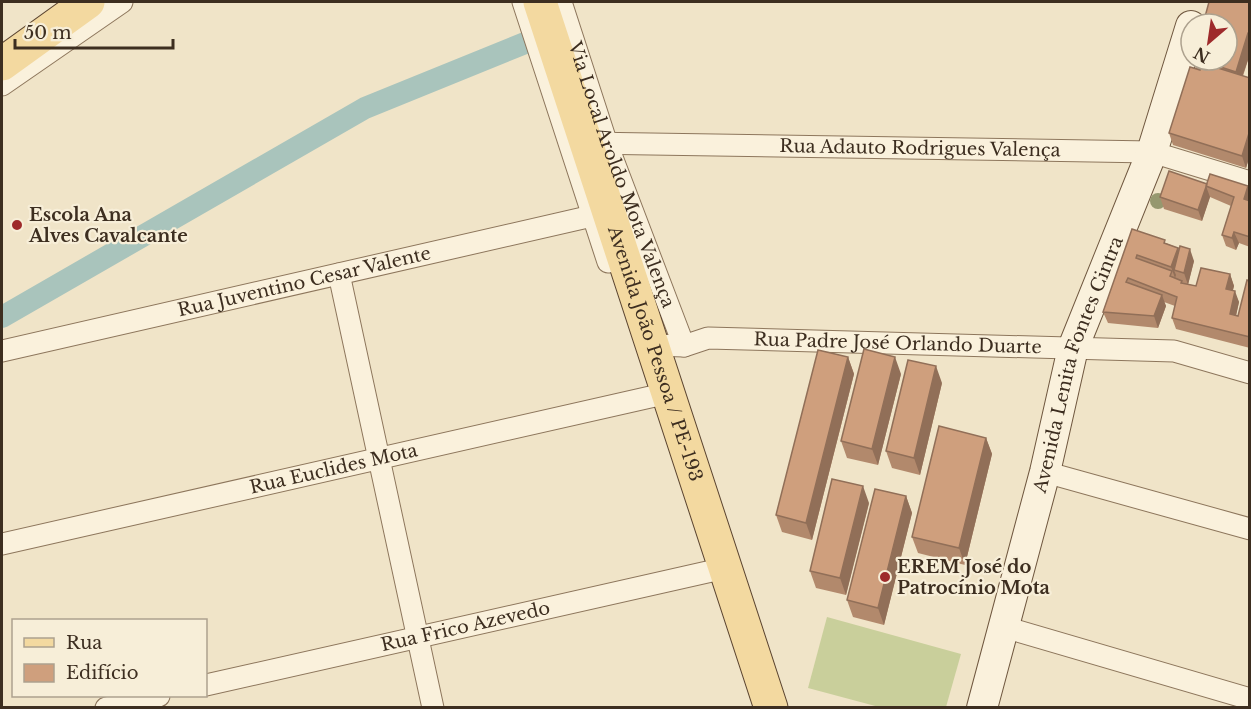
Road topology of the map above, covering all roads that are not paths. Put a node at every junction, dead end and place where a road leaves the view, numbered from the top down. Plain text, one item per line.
1 (88, 2) edge
2 (122, 2) edge
3 (523, 2) edge
4 (540, 2) edge
5 (561, 2) edge
6 (2, 64) edge
7 (1179, 64) edge
8 (2, 85) edge
9 (597, 144) junction
10 (1152, 152) junction
11 (1250, 182) edge
12 (601, 214) junction
13 (339, 274) junction
14 (668, 346) junction
15 (1073, 348) junction
16 (2, 351) edge
17 (1250, 373) edge
18 (660, 395) junction
19 (379, 459) junction
20 (1045, 472) junction
21 (1250, 529) edge
22 (2, 544) edge
23 (718, 570) junction
24 (1004, 627) junction
25 (418, 637) junction
26 (207, 685) edge
27 (155, 697) edge
28 (1250, 699) edge
29 (106, 708) edge
30 (433, 708) edge
31 (754, 708) edge
32 (771, 708) edge
33 (982, 708) edge

1 - 6 main road
2 - 8 street
3 - 12 street
4 - 9 main road, Avenida João Pessoa / PE-193
5 - 9 street, Via Local Aroldo Mota Valença
7 - 10 street, Avenida Lenita Fontes Cintra
9 - 10 street, Rua Adauto Rodrigues Valença
9 - 12 main road, Avenida João Pessoa / PE-193
9 - 14 street, Via Local Aroldo Mota Valença
10 - 11 street, Rua Adauto Rodrigues Valença
10 - 15 street, Avenida Lenita Fontes Cintra
12 - 13 street, Rua Juventino Cesar Valente
12 - 14 main road, Avenida João Pessoa / PE-193
12 - 18 street
13 - 16 street, Rua Juventino Cesar Valente
13 - 19 street
14 - 15 street, Rua Padre José Orlando Duarte
14 - 18 main road, Avenida João Pessoa / PE-193
15 - 17 street, Rua Padre José Orlando Duarte
15 - 20 street, Avenida Lenita Fontes Cintra
18 - 19 street, Rua Euclides Mota
18 - 23 main road, Avenida João Pessoa / PE-193
19 - 22 street, Rua Euclides Mota
19 - 25 street
20 - 21 street
20 - 24 street, Avenida Lenita Fontes Cintra
23 - 25 street, Rua Frico Azevedo
23 - 31 street
23 - 32 main road, Avenida João Pessoa / PE-193
24 - 28 street
24 - 33 street, Avenida Lenita Fontes Cintra
25 - 26 street, Rua Frico Azevedo
25 - 30 street
27 - 29 street

